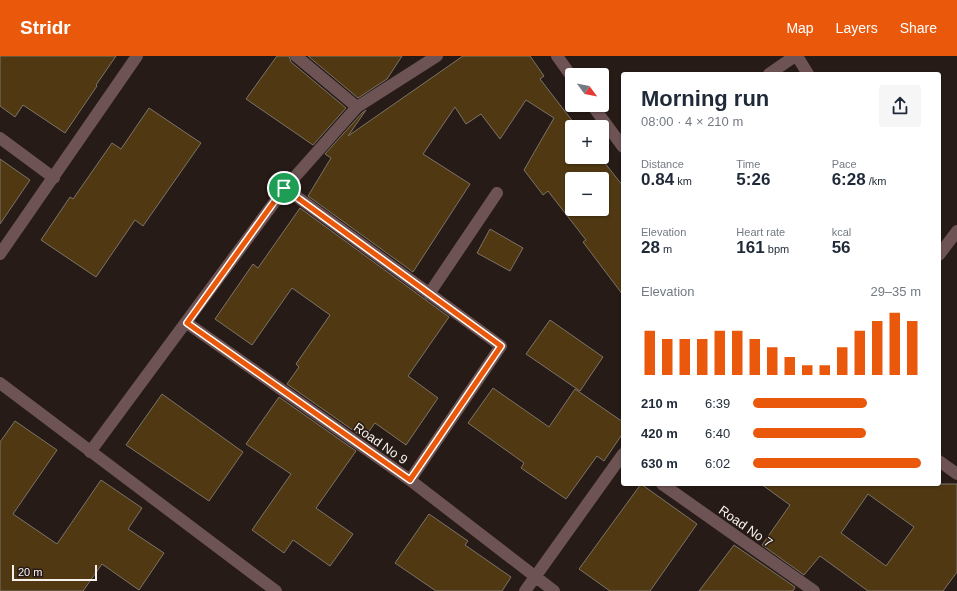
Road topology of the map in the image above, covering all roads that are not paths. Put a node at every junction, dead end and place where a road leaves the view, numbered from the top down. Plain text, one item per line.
1 (136, 56) edge
2 (296, 56) edge
3 (438, 56) edge
4 (557, 56) edge
5 (796, 56) edge
6 (566, 68) edge
7 (772, 72) edge
8 (807, 72) edge
9 (357, 107) junction
10 (597, 112) edge
11 (0, 138) edge
12 (621, 144) edge
13 (54, 178) junction
14 (284, 188) junction
15 (497, 193) dead end
16 (957, 231) edge
17 (941, 252) edge
18 (0, 254) edge
19 (429, 294) junction
20 (187, 323) junction
21 (0, 383) edge
22 (90, 452) junction
23 (621, 458) edge
24 (941, 462) edge
25 (957, 474) edge
26 (410, 480) junction
27 (665, 486) edge
28 (535, 577) junction
29 (276, 591) edge
30 (525, 591) edge
31 (554, 591) edge
32 (814, 591) edge

1 - 13 street
2 - 9 street
3 - 9 street
4 - 6 street
5 - 7 street
5 - 8 street
9 - 14 street
10 - 12 street
11 - 13 street
13 - 18 street
14 - 19 street
14 - 20 street
15 - 19 street
16 - 17 street
19 - 26 street
20 - 22 street
20 - 26 street, Road No 9
21 - 22 street
22 - 29 street
23 - 28 street
24 - 25 street
26 - 28 street, Road No 9
27 - 32 street, Road No 7
28 - 30 street
28 - 31 street, Road No 9

